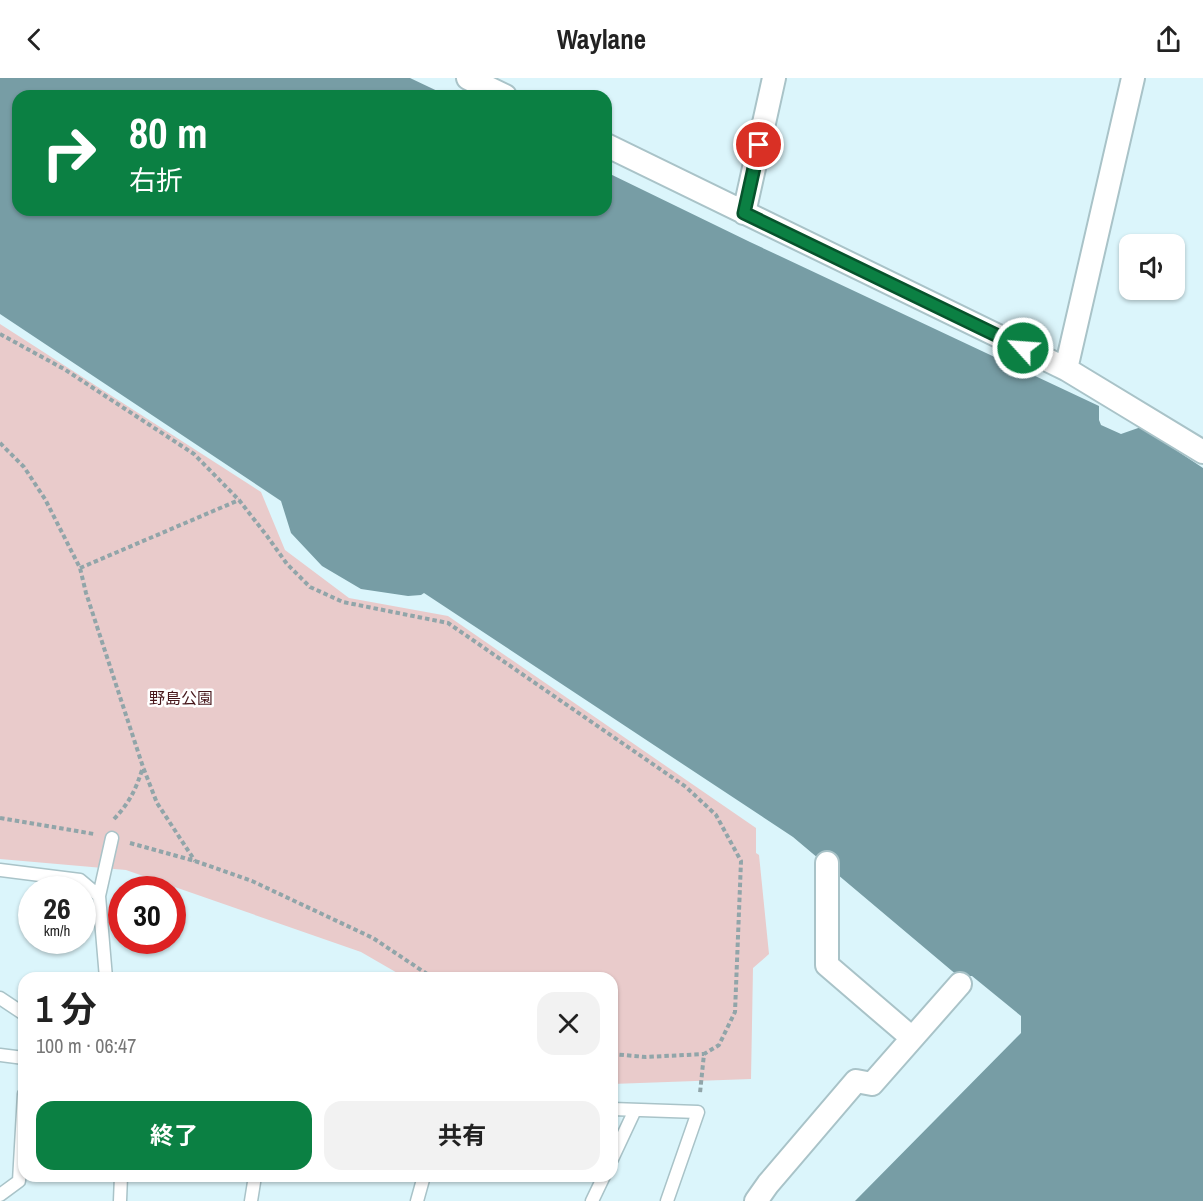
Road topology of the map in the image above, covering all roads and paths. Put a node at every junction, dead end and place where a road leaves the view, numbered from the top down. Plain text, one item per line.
1 (468, 78) edge
2 (774, 78) edge
3 (1133, 78) edge
4 (493, 90) edge
5 (612, 148) edge
6 (744, 213) junction
7 (0, 334) edge
8 (1066, 369) junction
9 (0, 443) edge
10 (1203, 452) edge
11 (239, 500) junction
12 (80, 568) junction
13 (143, 767) junction
14 (109, 824) dead end
15 (102, 829) dead end
16 (94, 834) dead end
17 (112, 838) dead end
18 (826, 863) dead end
19 (0, 870) edge
20 (99, 896) junction
21 (105, 972) edge
22 (424, 972) edge
23 (960, 984) dead end
24 (0, 998) edge
25 (18, 1010) edge
26 (912, 1038) junction
27 (704, 1054) junction
28 (0, 1055) edge
29 (618, 1055) edge
30 (18, 1057) edge
31 (618, 1109) edge
32 (635, 1110) junction
33 (698, 1112) junction
34 (618, 1146) edge
35 (18, 1181) edge
36 (121, 1182) edge
37 (254, 1182) edge
38 (422, 1182) edge
39 (601, 1182) edge
40 (0, 1195) edge
41 (120, 1201) edge
42 (251, 1201) edge
43 (417, 1201) edge
44 (592, 1201) edge
45 (667, 1201) edge
46 (756, 1201) edge

1 - 4 street
2 - 6 street
3 - 8 street
5 - 6 street
6 - 8 street
7 - 11 path
8 - 10 street
9 - 12 path
11 - 12 path
11 - 27 path
12 - 13 path
13 - 14 path
13 - 22 path
15 - 16 path
17 - 20 lane
18 - 26 street
19 - 20 lane
20 - 21 lane
23 - 26 street
24 - 25 lane
26 - 46 street
27 - 29 path
27 - 33 path
28 - 30 lane
31 - 32 lane
32 - 33 lane
32 - 34 lane
33 - 45 lane
35 - 40 lane
36 - 41 lane
37 - 42 lane
38 - 43 lane
39 - 44 lane

